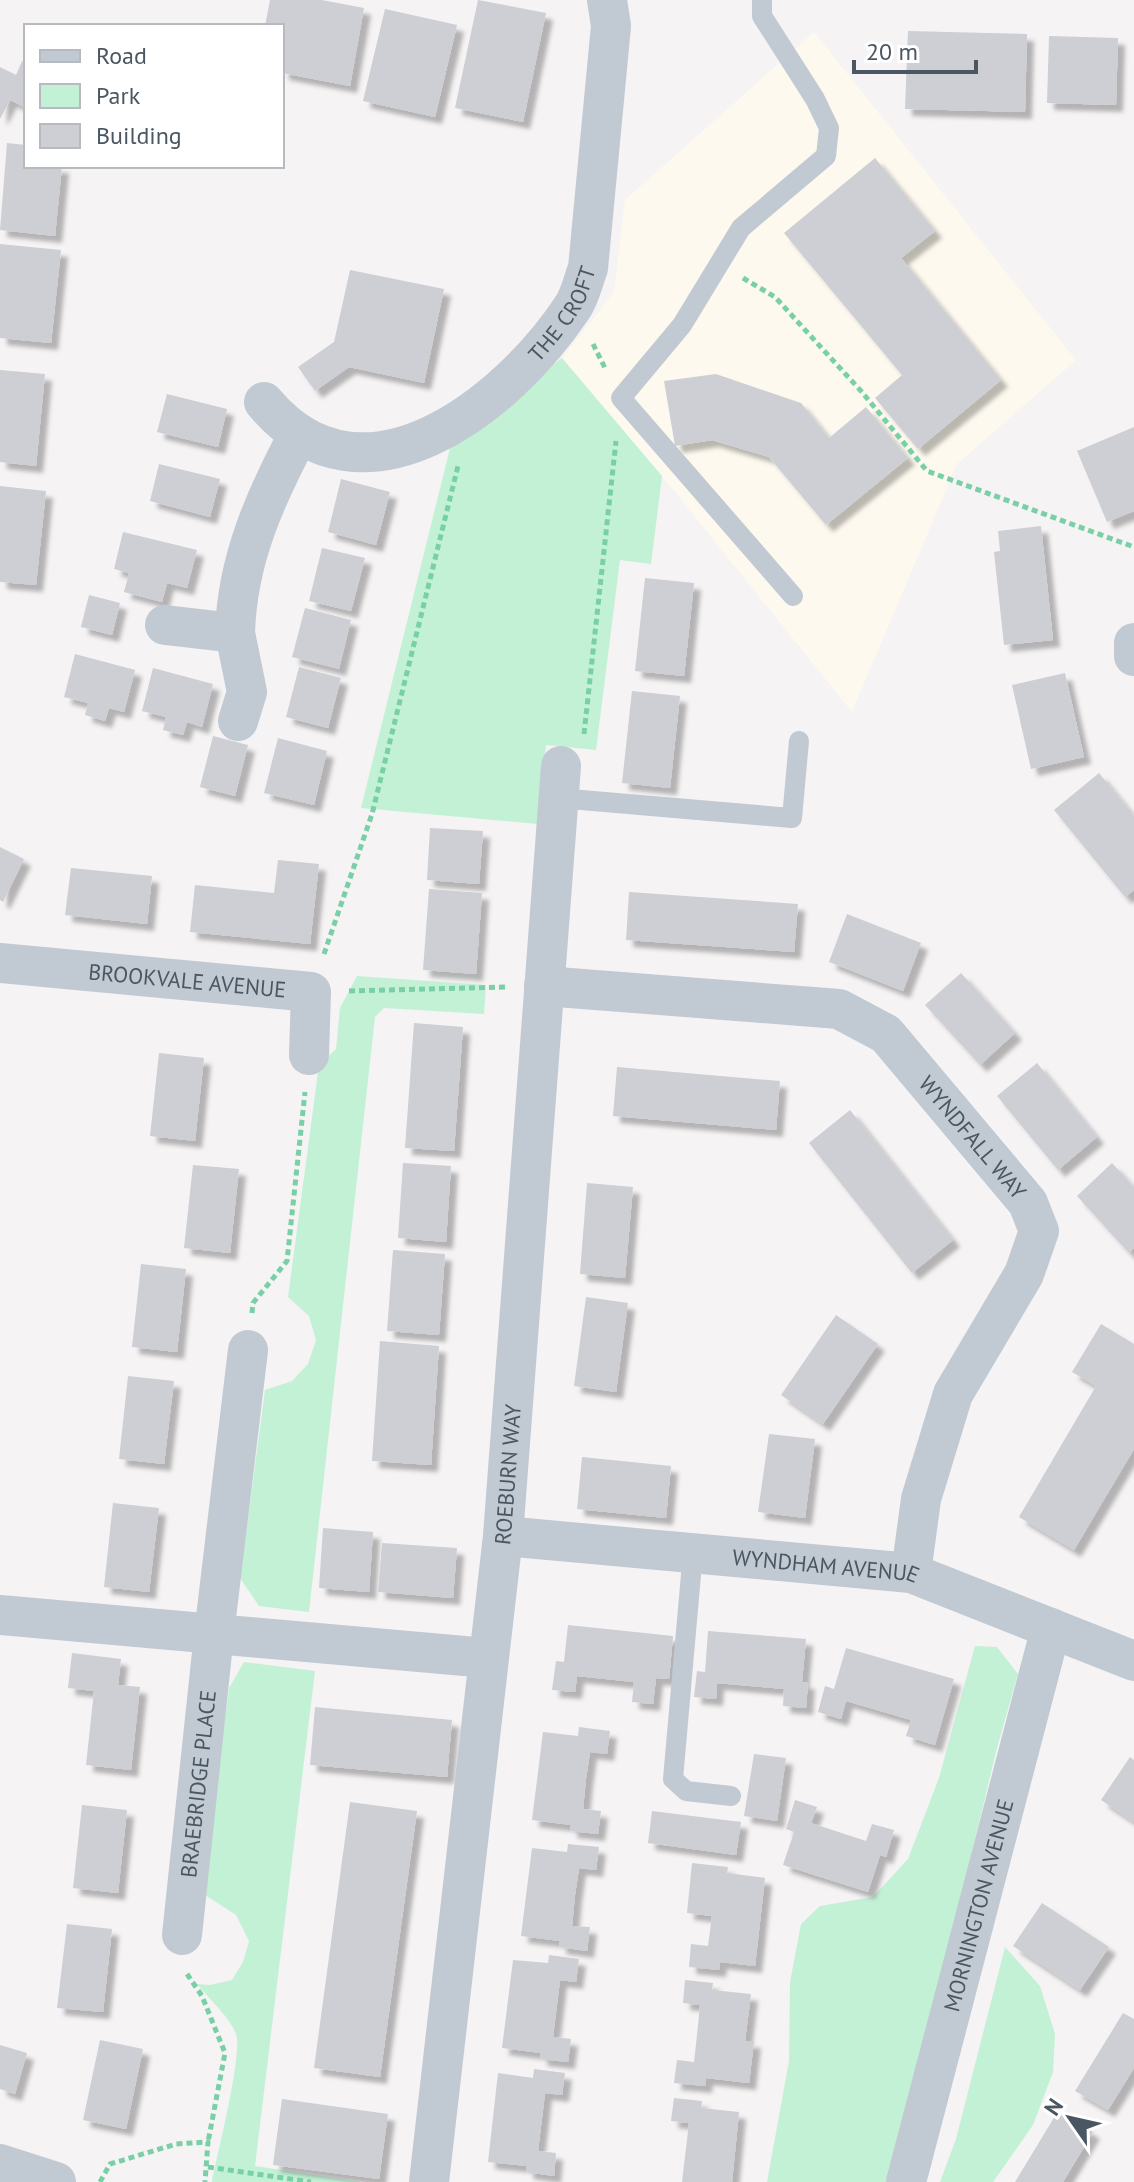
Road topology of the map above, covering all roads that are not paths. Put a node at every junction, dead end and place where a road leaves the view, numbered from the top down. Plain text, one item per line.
1 (607, 0) edge
2 (762, 0) edge
3 (264, 402) dead end
4 (299, 434) junction
5 (793, 596) dead end
6 (165, 625) dead end
7 (235, 633) junction
8 (1134, 643) edge
9 (1134, 656) edge
10 (238, 721) dead end
11 (799, 741) dead end
12 (560, 782) joint
13 (0, 963) edge
14 (544, 986) junction
15 (309, 1055) road end
16 (248, 1350) road end
17 (503, 1536) junction
18 (693, 1552) junction
19 (911, 1573) junction
20 (0, 1615) edge
21 (1051, 1628) junction
22 (214, 1634) junction
23 (487, 1658) junction
24 (1134, 1661) edge
25 (731, 1796) dead end
26 (182, 1935) road end
27 (0, 2164) edge
28 (56, 2182) edge
29 (429, 2182) edge
30 (906, 2182) edge

1 - 4 street, THE CROFT
2 - 5 lane
3 - 4 street, THE CROFT
4 - 7 street
6 - 7 street
7 - 10 street
8 - 9 street
11 - 12 lane
12 - 14 street, ROEBURN WAY
13 - 15 street, BROOKVALE AVENUE
14 - 17 street, ROEBURN WAY
14 - 19 street, WYNDFALL WAY
16 - 22 street, BRAEBRIDGE PLACE
17 - 18 street, WYNDHAM AVENUE
17 - 23 street, ROEBURN WAY
18 - 19 street, WYNDHAM AVENUE
18 - 25 lane
19 - 21 street, WYNDHAM AVENUE
20 - 22 street
21 - 24 street, WYNDHAM AVENUE
21 - 30 street, MORNINGTON AVENUE
22 - 23 street
22 - 26 street, BRAEBRIDGE PLACE
23 - 29 street, ROEBURN WAY
27 - 28 street

